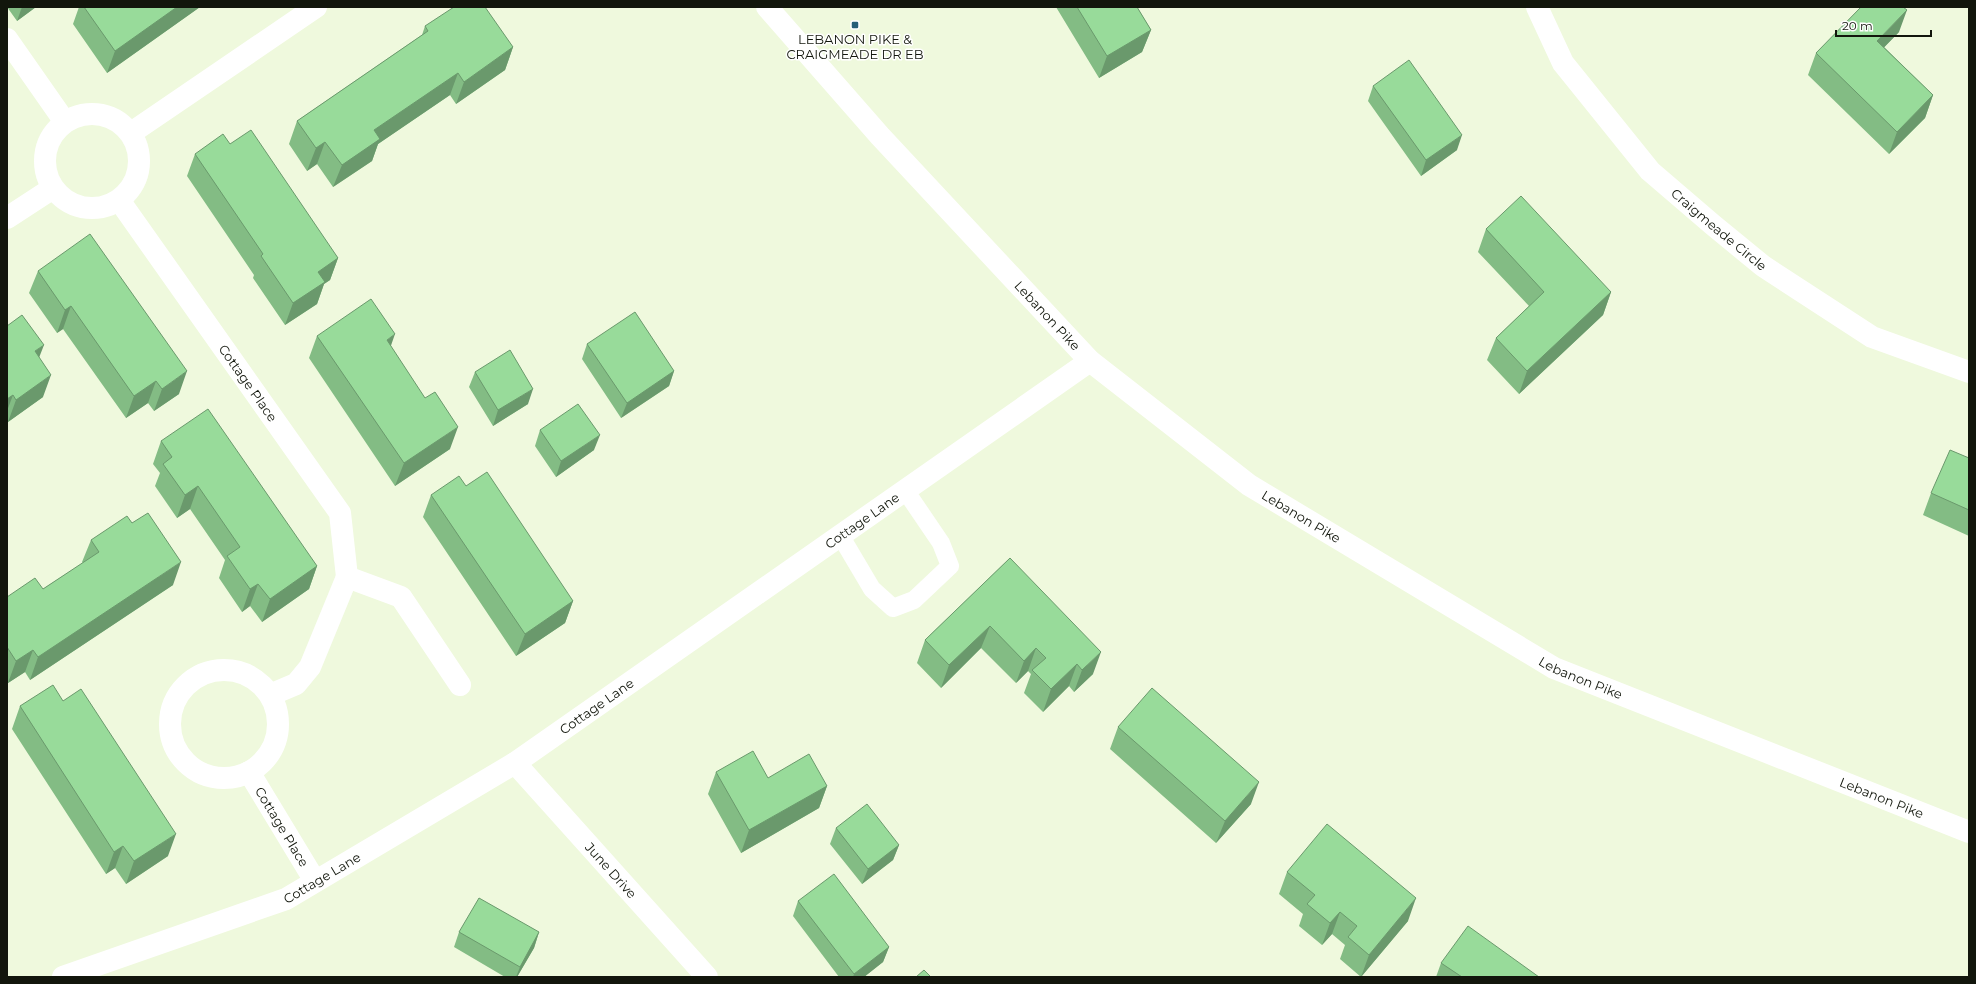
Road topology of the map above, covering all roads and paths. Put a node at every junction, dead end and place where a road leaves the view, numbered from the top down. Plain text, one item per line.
1 (316, 7) edge
2 (767, 7) edge
3 (1537, 7) edge
4 (7, 39) edge
5 (65, 122) junction
6 (131, 133) junction
7 (53, 188) junction
8 (119, 200) junction
9 (7, 218) edge
10 (1090, 361) junction
11 (1969, 372) edge
12 (905, 490) junction
13 (840, 535) junction
14 (348, 577) junction
15 (460, 684) dead end
16 (270, 695) junction
17 (515, 763) junction
18 (249, 772) junction
19 (1969, 832) edge
20 (316, 881) junction
21 (64, 977) edge
22 (707, 977) edge

1 - 6 street
2 - 10 street, Lebanon Pike
3 - 11 street, Craigmeade Circle
4 - 5 street
5 - 6 street
5 - 7 street
6 - 8 street
7 - 8 street
7 - 9 street
8 - 14 street, Cottage Place
10 - 12 street, Cottage Lane
10 - 19 street, Lebanon Pike
12 - 13 street, Cottage Lane
12 - 13 lane
13 - 17 street, Cottage Lane
14 - 15 street
14 - 16 street
16 - 18 street
16 - 18 street
17 - 20 street, Cottage Lane
17 - 22 street, June Drive
18 - 20 street, Cottage Place
20 - 21 street, Cottage Lane

